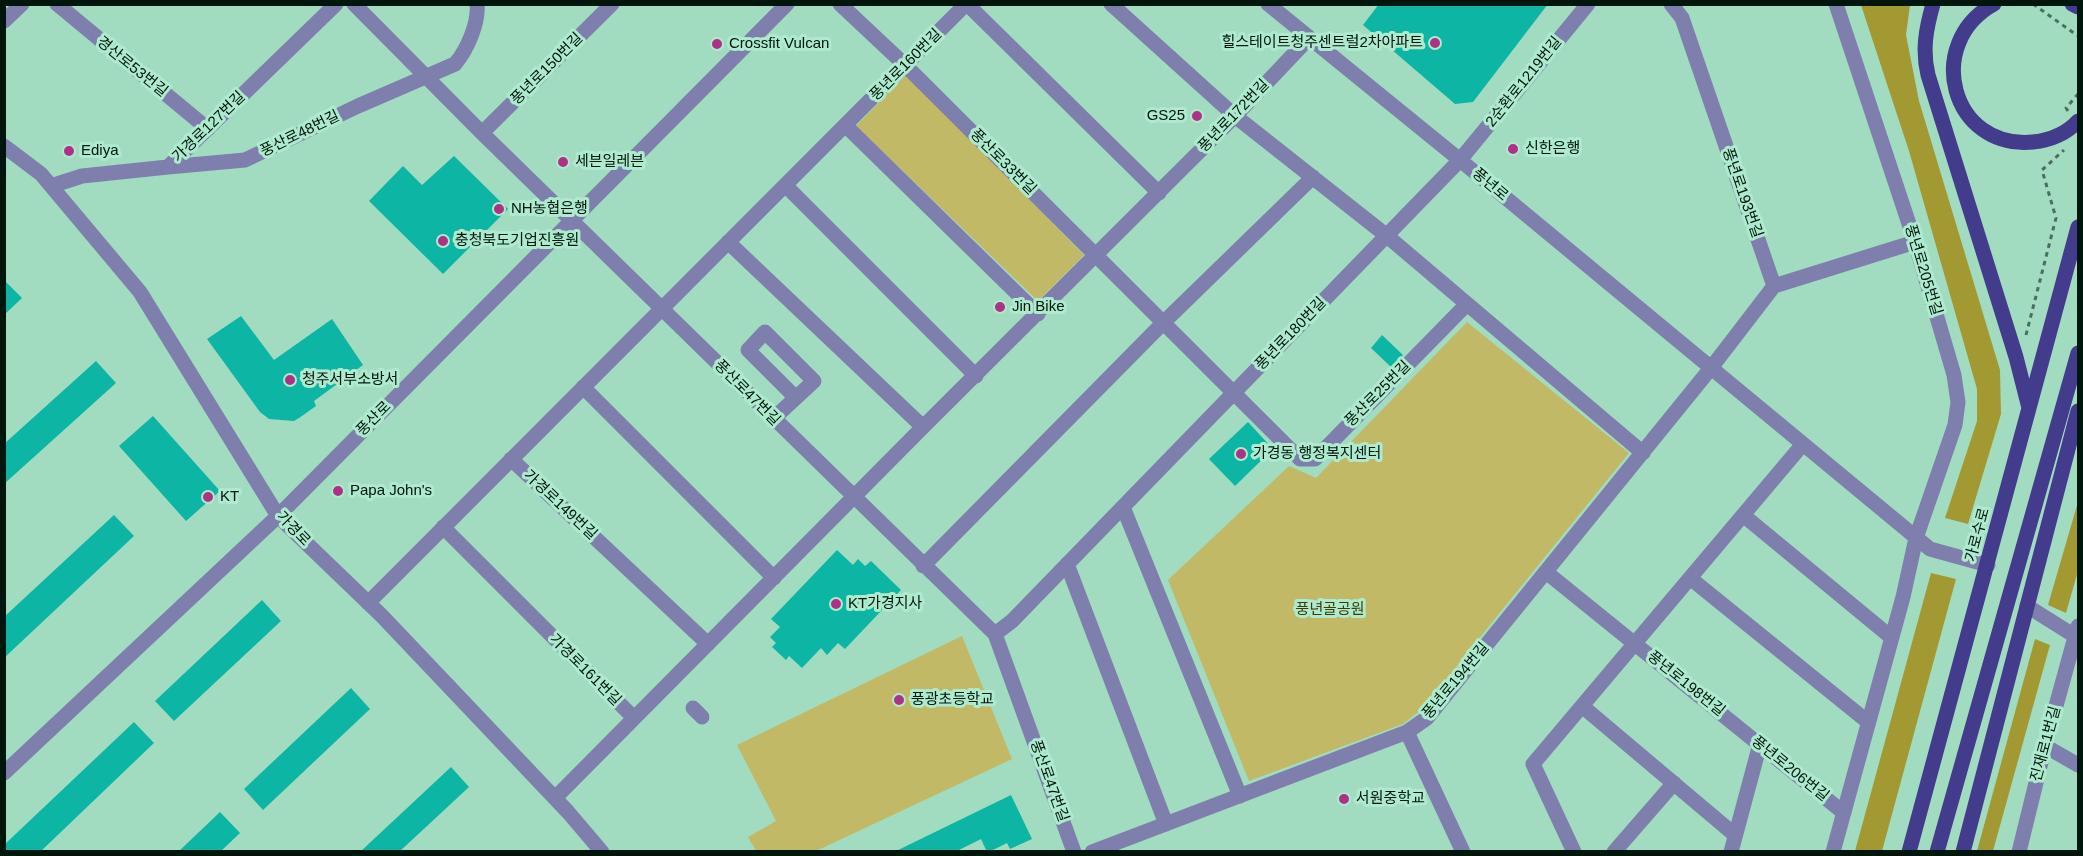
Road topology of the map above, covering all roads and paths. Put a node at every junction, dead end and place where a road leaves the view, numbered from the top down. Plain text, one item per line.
1 (22, 4) edge
2 (57, 4) edge
3 (336, 4) edge
4 (354, 4) edge
5 (477, 4) edge
6 (612, 4) edge
7 (787, 4) edge
8 (840, 4) edge
9 (967, 4) edge
10 (1111, 4) edge
11 (1268, 4) edge
12 (1588, 4) edge
13 (1671, 4) edge
14 (1836, 4) edge
15 (1933, 4) edge
16 (1994, 4) edge
17 (2033, 4) edge
18 (2072, 4) edge
19 (2079, 7) edge
20 (4, 21) edge
21 (2079, 36) edge
22 (1309, 38) junction
23 (906, 66) junction
24 (426, 76) junction
25 (1235, 116) junction
26 (2079, 121) edge
27 (846, 126) junction
28 (208, 129) junction
29 (482, 133) junction
30 (2071, 144) dead end
31 (4, 146) edge
32 (1460, 160) junction
33 (168, 168) junction
34 (1312, 177) junction
35 (51, 186) junction
36 (786, 186) junction
37 (1159, 193) junction
38 (572, 220) junction
39 (2079, 227) edge
40 (1387, 236) junction
41 (728, 242) junction
42 (1916, 242) junction
43 (1096, 255) junction
44 (1774, 286) junction
45 (1467, 304) junction
46 (662, 310) junction
47 (1038, 314) junction
48 (1163, 323) junction
49 (2013, 346) junction
50 (2079, 353) edge
51 (1711, 368) junction
52 (976, 375) junction
53 (583, 387) junction
54 (1233, 393) junction
55 (795, 397) dead end
56 (2030, 411) junction
57 (2079, 411) edge
58 (773, 419) junction
59 (923, 427) junction
60 (2075, 433) edge
61 (1803, 444) junction
62 (1643, 453) junction
63 (511, 459) junction
64 (854, 498) junction
65 (1122, 507) junction
66 (1743, 515) junction
67 (278, 516) junction
68 (443, 528) junction
69 (1916, 538) junction
70 (1067, 564) junction
71 (1988, 565) junction
72 (923, 566) junction
73 (1546, 572) junction
74 (774, 578) junction
75 (1690, 578) junction
76 (368, 603) junction
77 (2027, 606) junction
78 (2078, 633) edge
79 (995, 634) junction
80 (1892, 638) junction
81 (1636, 642) junction
82 (708, 644) junction
83 (1582, 705) junction
84 (634, 718) junction
85 (1868, 722) junction
86 (1737, 725) joint
87 (1407, 732) junction
88 (1760, 744) junction
89 (2045, 746) junction
90 (2079, 765) edge
91 (4, 773) edge
92 (1674, 783) junction
93 (1240, 796) junction
94 (555, 798) junction
95 (1844, 813) junction
96 (1166, 824) junction
97 (1736, 835) junction
98 (602, 852) edge
99 (1074, 852) edge
100 (1092, 852) edge
101 (1463, 852) edge
102 (1574, 852) edge
103 (1614, 852) edge
104 (1731, 852) edge
105 (1833, 852) edge
106 (1909, 852) edge
107 (1937, 852) edge
108 (1963, 852) edge
109 (2019, 852) edge

1 - 20 street
2 - 28 street, 경산로53번길
3 - 28 street, 가경로127번길
4 - 24 street
5 - 24 street, 풍산로48번길
6 - 29 street, 풍년로150번길
7 - 38 street, 풍산로
8 - 23 street, 풍산로33번길
9 - 23 street, 풍년로160번길
9 - 37 street, 풍년로160번길
10 - 25 street
11 - 22 street, 풍년로
12 - 32 street, 2순환로1219번길
13 - 44 street, 풍년로193번길
14 - 42 street, 풍년로205번길
15 - 49 main road
16 - 26 main road
17 - 21 path
18 - 19 main road
22 - 25 street, 풍년로172번길
22 - 32 street, 풍년로
23 - 27 street, 풍년로160번길
23 - 43 street, 풍산로33번길
24 - 29 street
24 - 33 street, 풍산로48번길
25 - 34 street
25 - 37 street, 풍년로172번길
27 - 36 street, 풍년로160번길
27 - 47 street
28 - 33 street, 가경로127번길
29 - 38 street
30 - 49 path
31 - 35 street, 가경로
32 - 40 street, 풍년로180번길
32 - 51 street, 풍년로
33 - 35 street, 가경로127번길
34 - 40 street
34 - 48 street
35 - 67 street, 가경로
36 - 41 street, 풍년로160번길
36 - 52 street
37 - 43 street, 풍년로172번길
38 - 46 street, 풍산로47번길
38 - 67 street, 풍산로
39 - 56 main road, 가로수로
40 - 45 street
40 - 54 street, 풍년로180번길
41 - 46 street, 풍년로160번길
41 - 59 street
42 - 44 street
42 - 69 street, 풍년로205번길
43 - 47 street, 풍년로172번길
43 - 48 street, 풍산로33번길
44 - 51 street
45 - 54 street, 풍산로25번길
45 - 62 street
46 - 53 street, 가경로149번길
46 - 58 street, 풍산로47번길
47 - 52 street, 풍년로172번길
48 - 54 street, 풍산로33번길
48 - 72 street
49 - 56 main road
50 - 107 main road
51 - 61 street, 풍년로
51 - 62 street, 풍년로194번길
52 - 59 street, 풍년로172번길
53 - 63 street, 가경로149번길
53 - 74 street
54 - 65 street, 풍년로180번길
55 - 58 street
56 - 71 main road, 가로수로
57 - 60 main road
58 - 64 street, 풍산로47번길
59 - 64 street, 풍년로172번길
60 - 77 main road
61 - 66 street, 풍년로198번길
61 - 69 street, 풍년로
62 - 73 street, 풍년로194번길
63 - 68 street, 가경로149번길
63 - 82 street, 가경로149번길
64 - 72 street, 풍산로47번길
64 - 74 street, 가경로161번길
65 - 70 street, 풍년로180번길
65 - 93 street
66 - 75 street, 풍년로198번길
66 - 80 street
67 - 76 street, 가경로
67 - 91 street, 풍산로
68 - 76 street, 가경로149번길
68 - 84 street, 가경로161번길
69 - 71 street, 풍년로
69 - 80 street, 풍년로206번길
70 - 79 street, 풍년로180번길
70 - 96 street
71 - 106 main road, 가로수로
72 - 79 street, 풍산로47번길
73 - 81 street
73 - 87 street, 풍년로194번길
74 - 82 street, 가경로161번길
75 - 81 street, 풍년로198번길
75 - 85 street
76 - 94 street, 가경로
77 - 78 street
77 - 108 main road
78 - 89 street, 진재로1번길
79 - 99 street, 풍산로47번길
80 - 85 street, 풍년로206번길
81 - 83 street, 풍년로198번길
81 - 86 street, 풍년로198번길
82 - 84 street, 가경로161번길
83 - 92 street
83 - 102 street, 풍년로198번길
84 - 94 street, 가경로161번길
85 - 95 street, 풍년로206번길
86 - 88 street, 풍년로206번길
87 - 93 street, 풍년로194번길
87 - 101 street
88 - 95 street, 풍년로206번길
88 - 97 street
89 - 90 street
89 - 109 street, 진재로1번길
92 - 97 street
92 - 103 street
93 - 96 street, 풍년로194번길
94 - 98 street, 가경로
95 - 105 street, 풍년로206번길
96 - 100 street, 풍년로194번길
97 - 104 street

